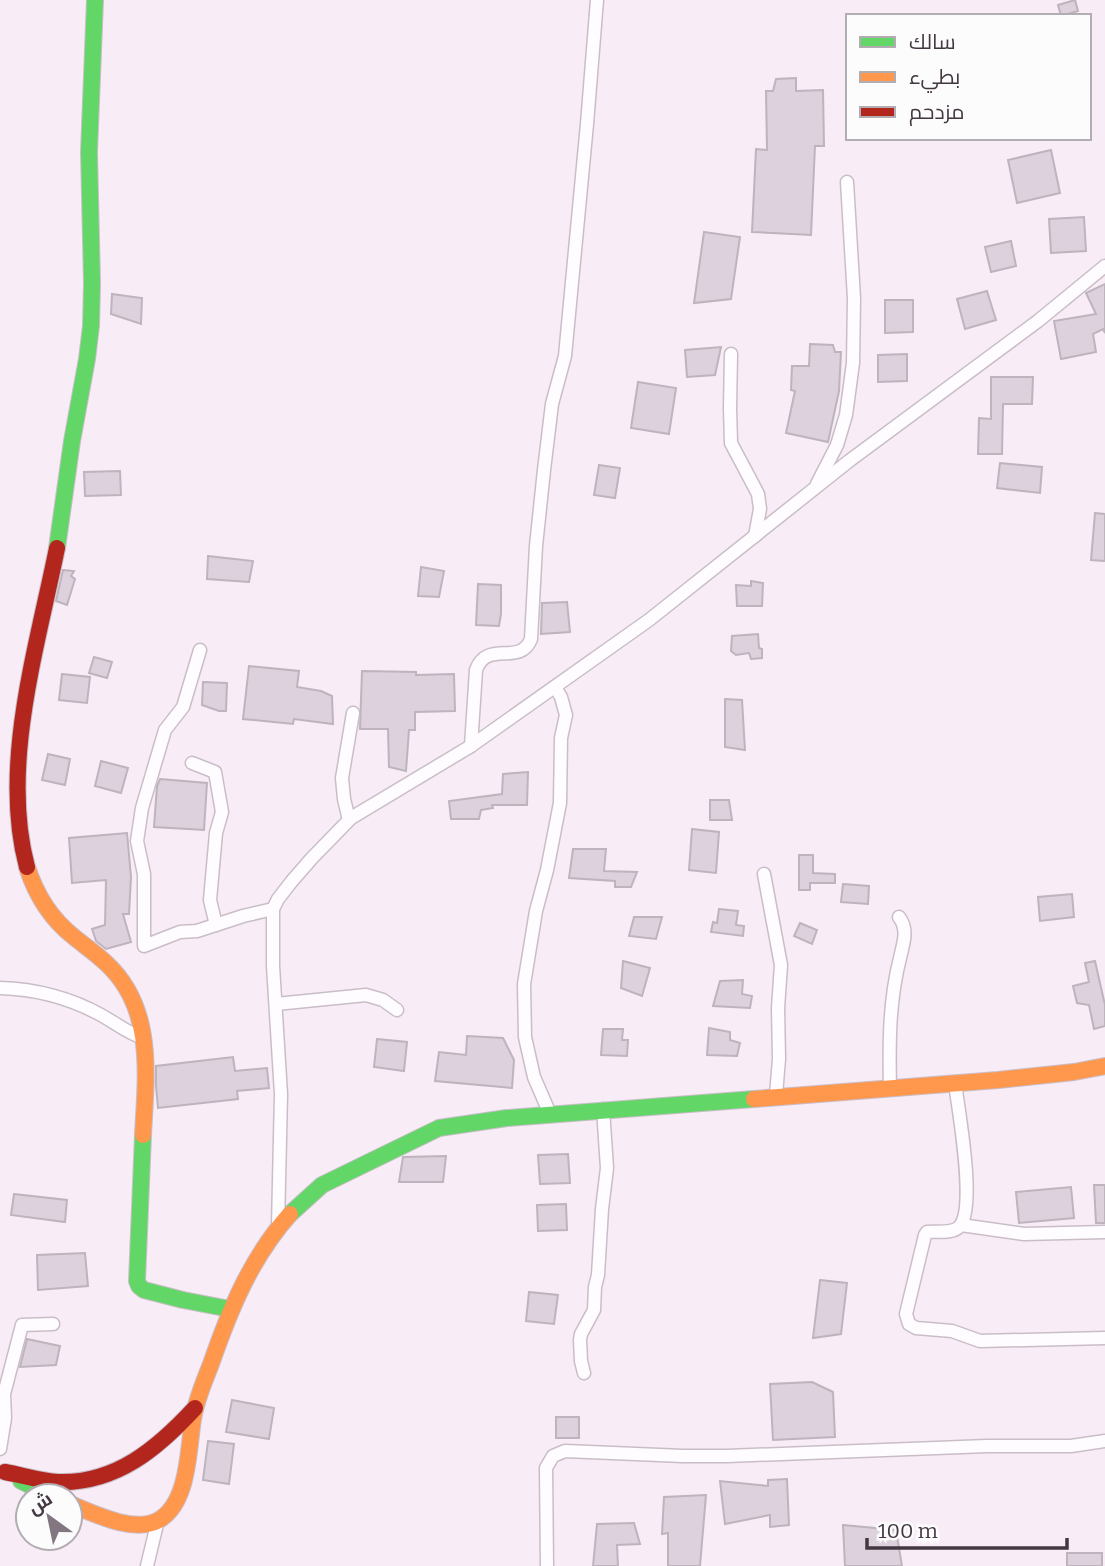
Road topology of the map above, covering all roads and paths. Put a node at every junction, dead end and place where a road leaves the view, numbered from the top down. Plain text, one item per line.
1 (95, 0) edge
2 (597, 0) edge
3 (847, 182) dead end
4 (1105, 266) edge
5 (731, 354) dead end
6 (816, 488) junction
7 (755, 536) junction
8 (200, 650) dead end
9 (555, 687) junction
10 (353, 713) dead end
11 (471, 746) junction
12 (192, 763) dead end
13 (349, 820) junction
14 (764, 874) dead end
15 (274, 909) junction
16 (899, 917) dead end
17 (216, 925) junction
18 (0, 988) edge
19 (276, 1004) junction
20 (397, 1010) dead end
21 (144, 1038) junction
22 (1105, 1066) edge
23 (955, 1083) junction
24 (890, 1088) junction
25 (776, 1095) junction
26 (603, 1109) junction
27 (550, 1114) junction
28 (961, 1225) junction
29 (278, 1226) junction
30 (1105, 1232) edge
31 (230, 1308) junction
32 (53, 1324) dead end
33 (1105, 1338) edge
34 (584, 1373) dead end
35 (195, 1408) junction
36 (1105, 1441) edge
37 (0, 1449) edge
38 (2, 1471) edge
39 (24, 1482) edge
40 (84, 1509) edge
41 (158, 1520) junction
42 (147, 1566) edge
43 (547, 1566) edge

1 - 21 street
2 - 11 street
3 - 6 street
4 - 6 street
5 - 7 street
6 - 7 street
7 - 9 street
8 - 17 street
9 - 11 street
9 - 27 street
10 - 13 street
11 - 13 street
12 - 17 street
13 - 15 street
14 - 25 street
15 - 17 street
15 - 19 street
16 - 24 street
18 - 21 street
19 - 20 street
19 - 29 street
21 - 31 street
22 - 23 street
23 - 24 street
23 - 28 street
24 - 25 street
25 - 26 street
26 - 27 street
26 - 34 street
27 - 29 street
28 - 30 street
28 - 33 street
29 - 31 street
31 - 35 street
32 - 37 street
35 - 38 street
35 - 41 street
36 - 43 street
38 - 39 street
40 - 41 street
41 - 42 street

